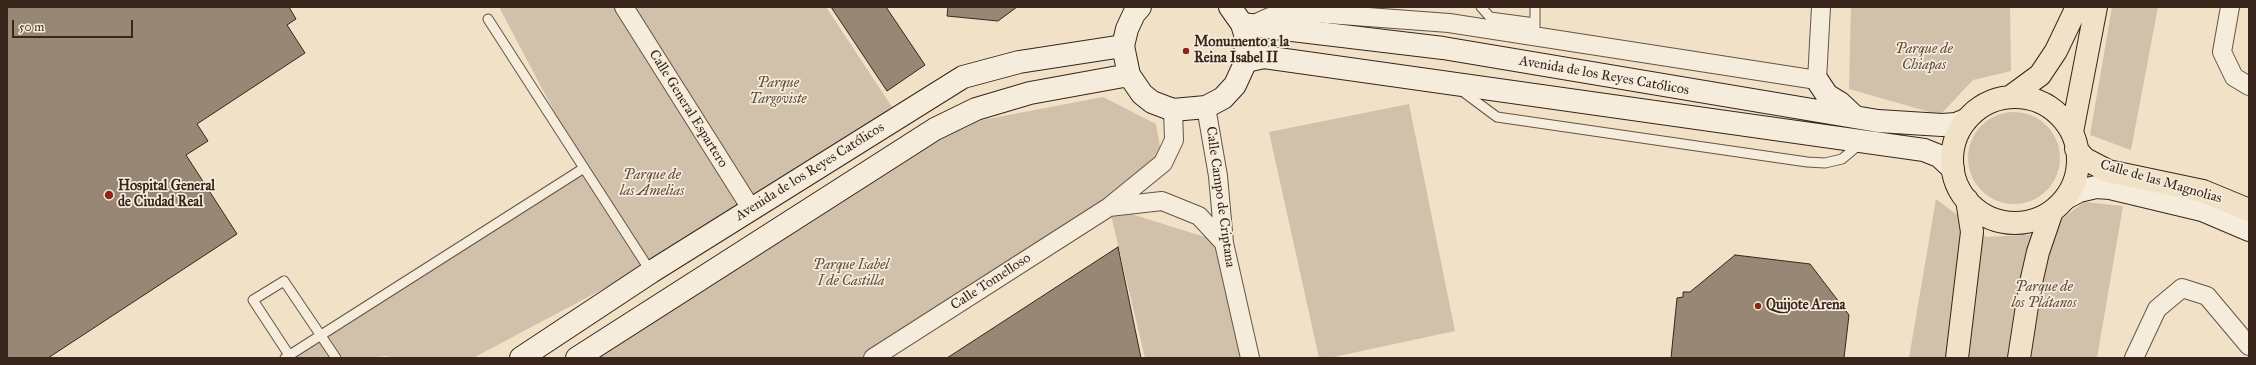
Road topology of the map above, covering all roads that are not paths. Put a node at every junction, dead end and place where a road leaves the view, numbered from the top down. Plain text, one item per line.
1 (624, 7) edge
2 (1140, 7) edge
3 (1480, 7) edge
4 (1535, 7) edge
5 (1821, 7) edge
6 (2077, 7) edge
7 (2096, 7) edge
8 (2230, 7) edge
9 (1450, 15) edge
10 (488, 19) dead end
11 (1241, 19) edge
12 (1535, 30) junction
13 (1123, 46) junction
14 (1246, 61) junction
15 (1129, 75) junction
16 (1817, 80) junction
17 (2249, 86) edge
18 (2010, 97) junction
19 (1206, 107) junction
20 (1173, 110) junction
21 (1855, 117) junction
22 (1966, 120) junction
23 (2074, 141) junction
24 (584, 168) junction
25 (1953, 169) junction
26 (1967, 200) junction
27 (2059, 205) junction
28 (1109, 207) junction
29 (752, 210) junction
30 (2249, 210) edge
31 (2249, 230) edge
32 (1224, 243) junction
33 (651, 272) junction
34 (321, 335) junction
35 (2249, 346) edge
36 (288, 357) edge
37 (336, 358) edge
38 (521, 358) edge
39 (577, 358) edge
40 (873, 358) edge
41 (1250, 358) edge
42 (1957, 358) edge
43 (2019, 358) edge
44 (2134, 358) edge

1 - 29 street, Calle General Espartero
2 - 13 main road
3 - 12 lane
4 - 12 lane
5 - 16 street
6 - 18 highway
7 - 23 highway
8 - 17 street
9 - 11 street
9 - 12 street
10 - 24 lane
11 - 14 main road
11 - 21 main road, Avenida de los Reyes Católicos
12 - 16 street
13 - 15 main road
13 - 29 main road, Avenida de los Reyes Católicos
14 - 19 main road
14 - 25 main road, Avenida de los Reyes Católicos
15 - 20 main road
15 - 39 main road
16 - 21 main road
18 - 22 highway
18 - 23 highway
19 - 20 main road
19 - 32 street, Calle Campo de Criptana
20 - 28 street, Calle Tomelloso
21 - 22 main road, Avenida de los Reyes Católicos
22 - 25 highway
23 - 27 highway
23 - 30 highway, Calle de las Magnolias
24 - 33 lane
24 - 34 lane
25 - 26 highway
26 - 27 highway
26 - 42 highway
27 - 31 main road, Calle de las Magnolias
27 - 43 highway
28 - 32 street, Calle Tomelloso
28 - 40 street, Calle Tomelloso
29 - 33 main road, Avenida de los Reyes Católicos
32 - 41 street, Calle Campo de Criptana
33 - 38 main road, Avenida de los Reyes Católicos
34 - 36 lane
34 - 36 lane
34 - 37 lane
35 - 44 street

